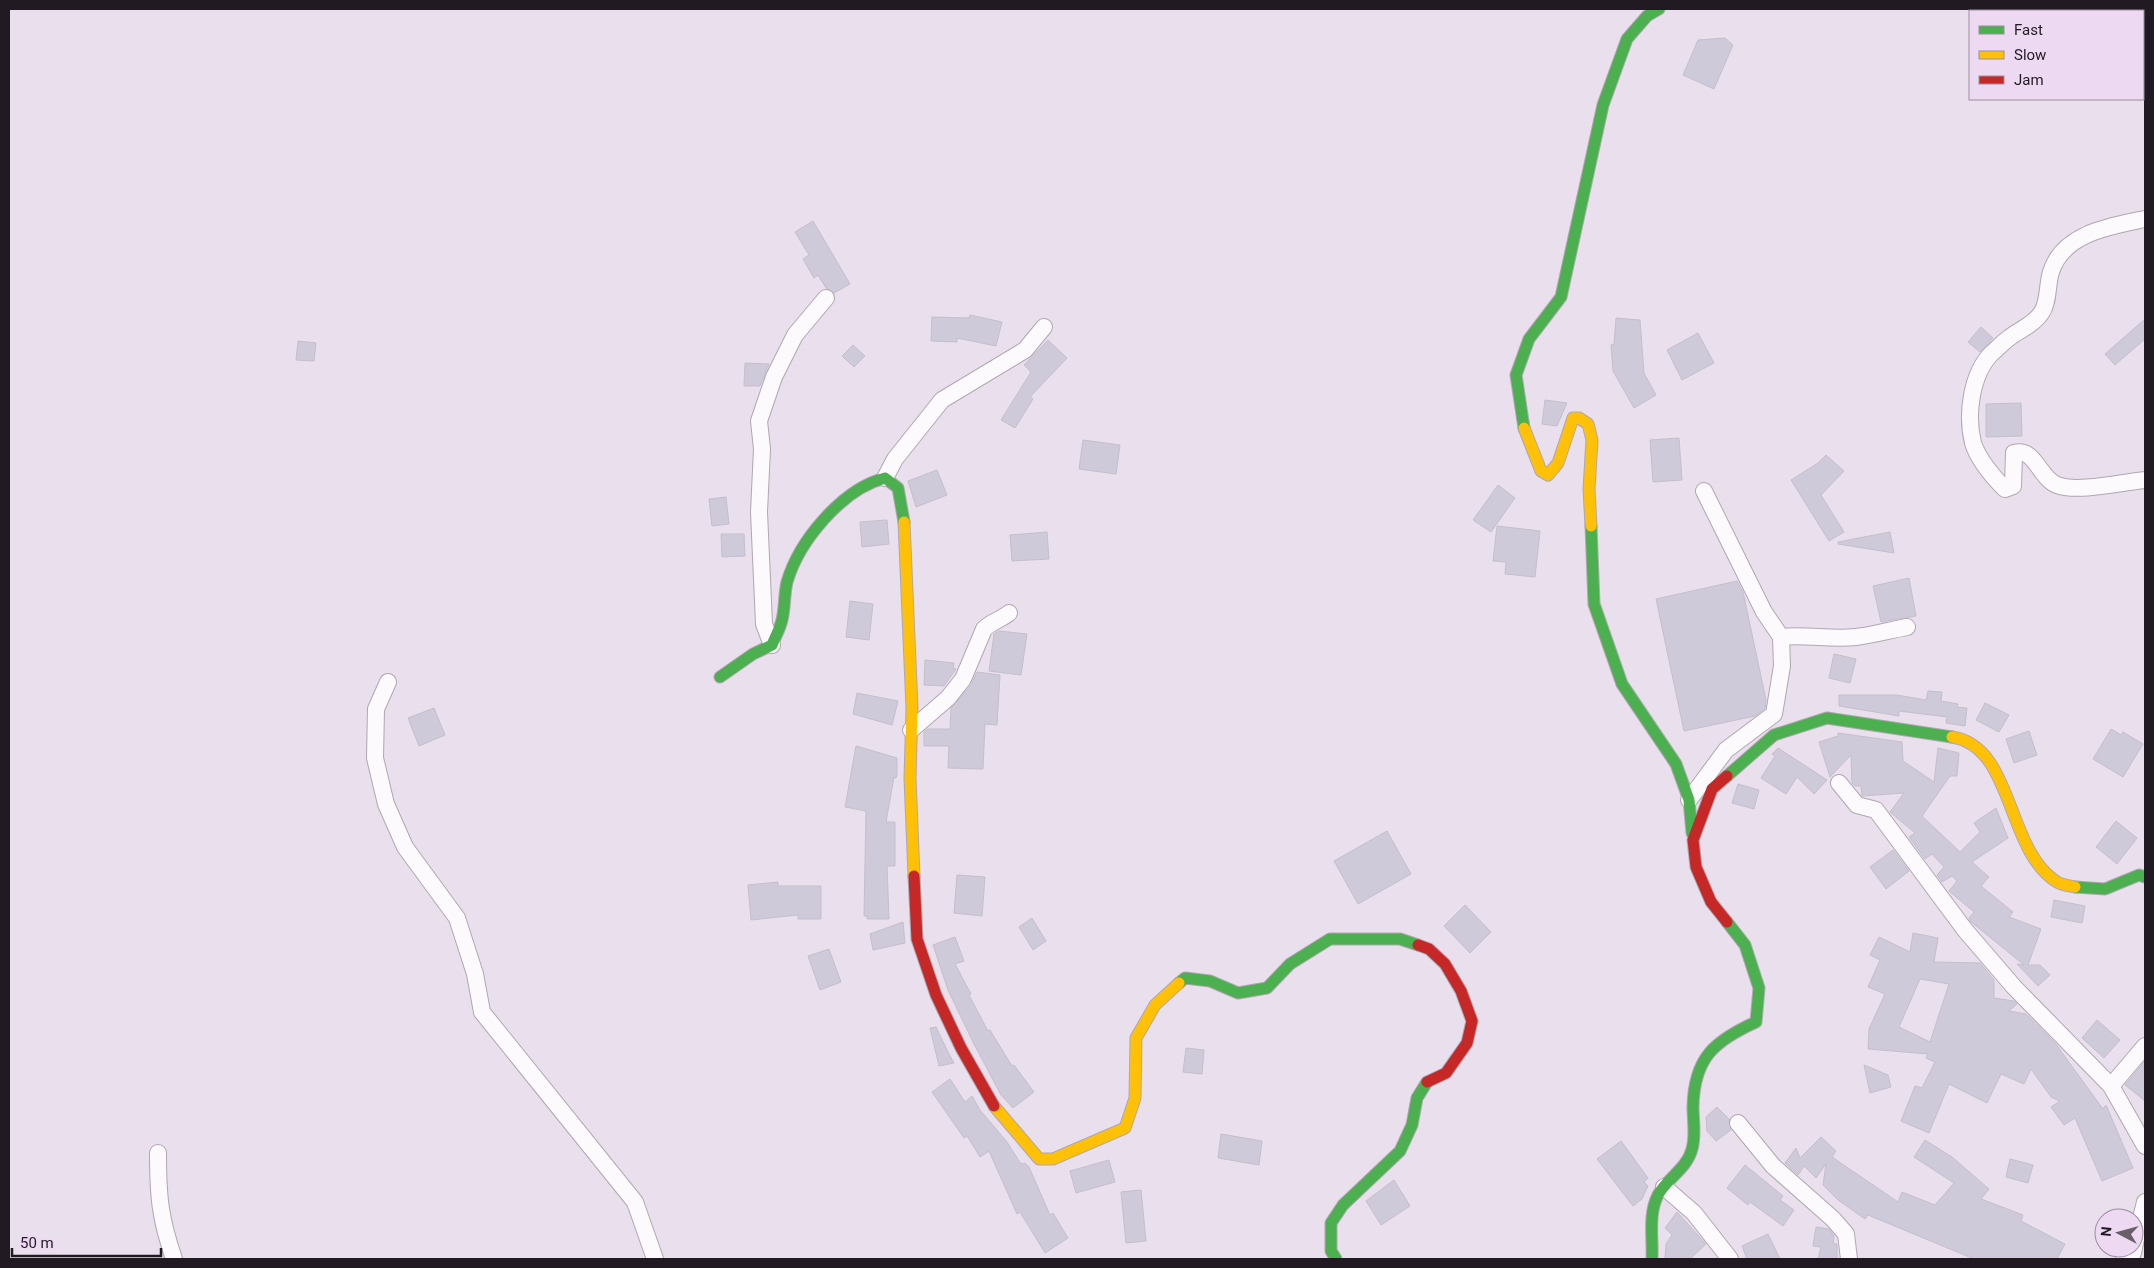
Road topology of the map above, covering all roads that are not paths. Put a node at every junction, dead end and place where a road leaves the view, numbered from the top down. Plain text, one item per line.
1 (1659, 9) edge
2 (2145, 219) edge
3 (826, 298) dead end
4 (1044, 327) dead end
5 (885, 478) junction
6 (2145, 480) edge
7 (1704, 491) dead end
8 (1009, 614) dead end
9 (1907, 627) dead end
10 (1781, 637) junction
11 (772, 645) junction
12 (720, 677) dead end
13 (388, 682) dead end
14 (911, 730) junction
15 (1839, 782) dead end
16 (1689, 800) junction
17 (1693, 840) junction
18 (2145, 877) edge
19 (2145, 1046) edge
20 (2112, 1086) junction
21 (1738, 1123) dead end
22 (2145, 1146) edge
23 (158, 1153) dead end
24 (1664, 1187) junction
25 (174, 1259) edge
26 (655, 1259) edge
27 (1336, 1259) edge
28 (1652, 1259) edge
29 (1730, 1259) edge
30 (1849, 1259) edge

1 - 16 street
2 - 6 street
3 - 11 street
4 - 5 street
5 - 11 street
5 - 14 street
7 - 10 street
8 - 14 street
9 - 10 street
10 - 16 street
11 - 12 street
13 - 26 street
14 - 27 street
15 - 20 street
16 - 17 street
17 - 18 street
17 - 24 street
19 - 20 street
20 - 22 street
21 - 30 street
23 - 25 street
24 - 28 street
24 - 29 street

